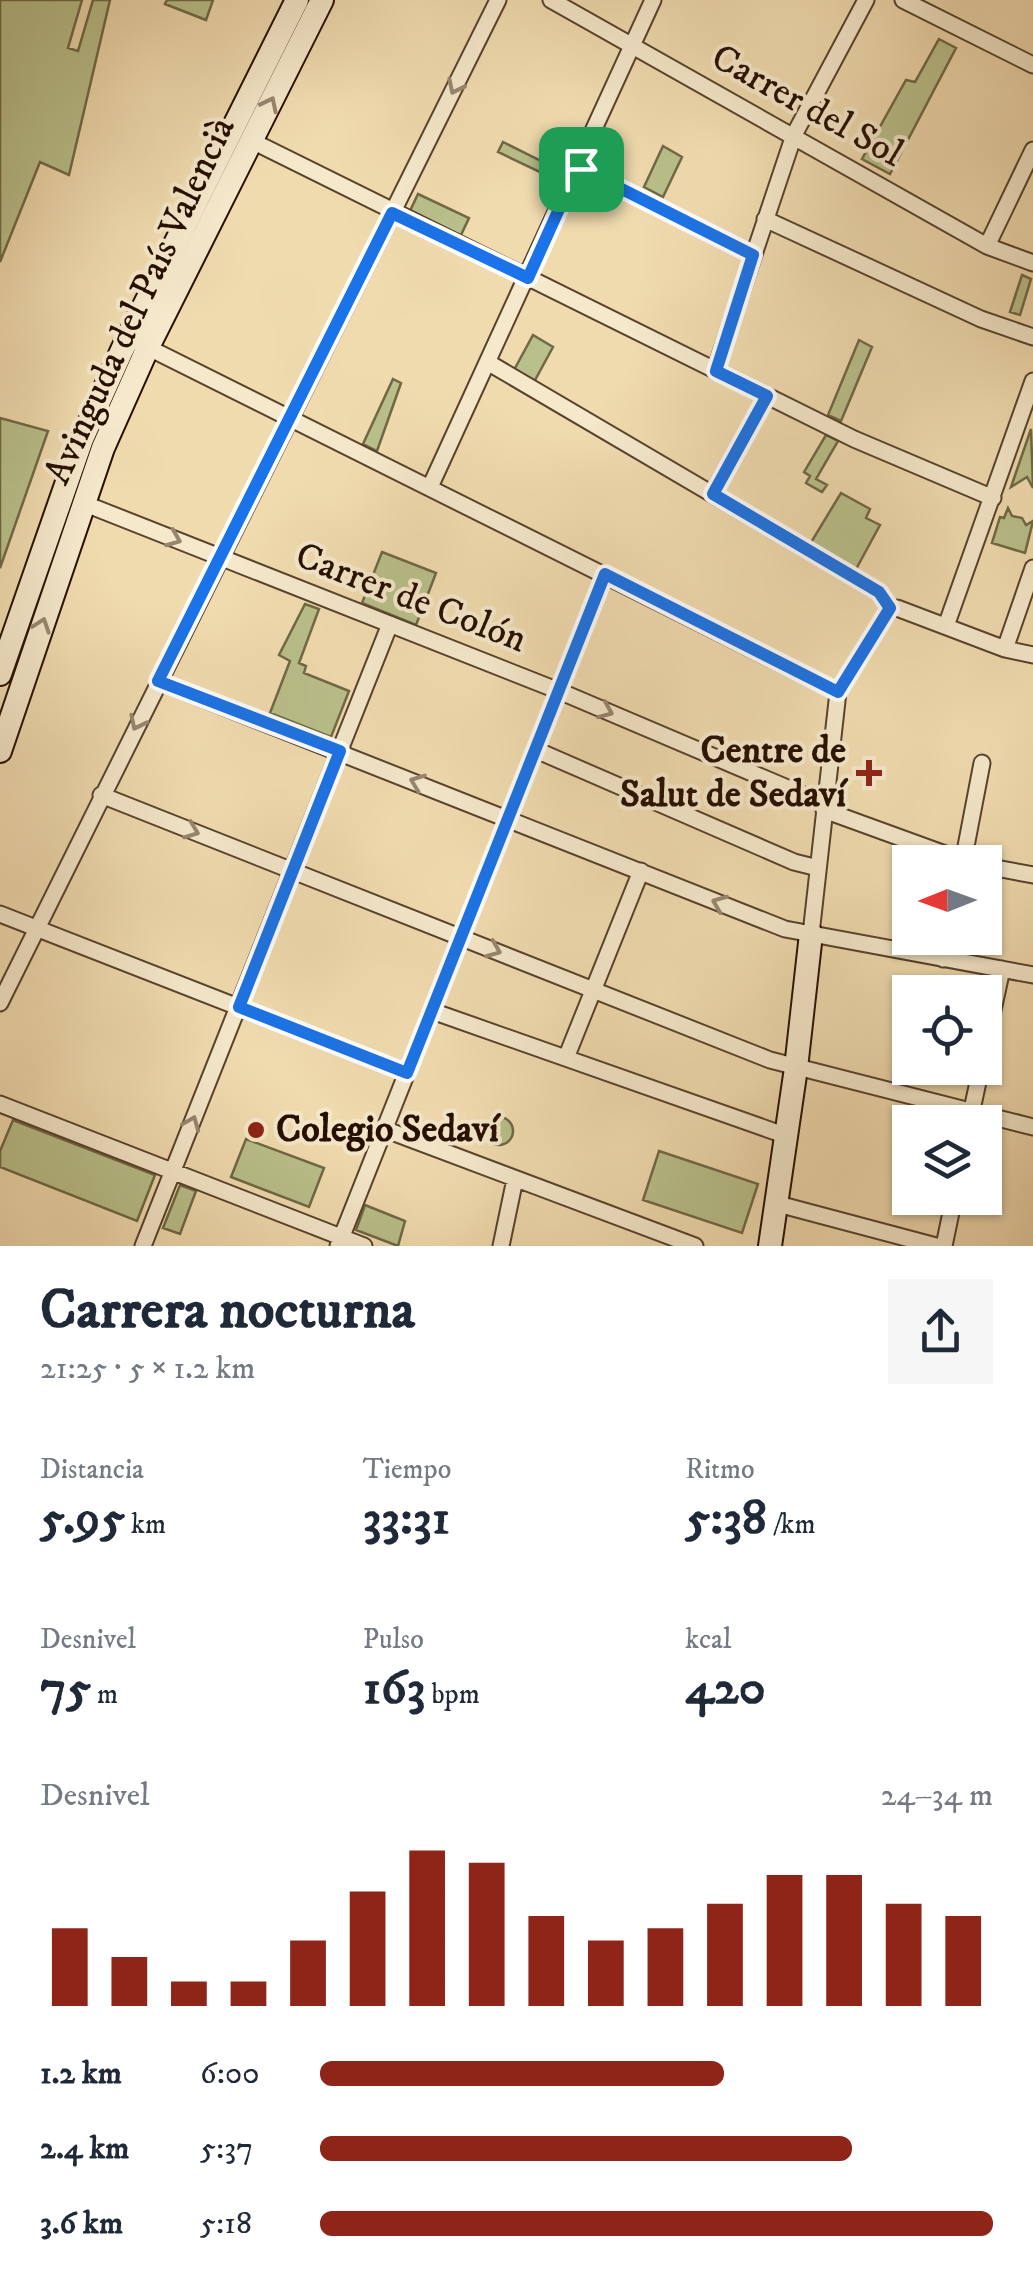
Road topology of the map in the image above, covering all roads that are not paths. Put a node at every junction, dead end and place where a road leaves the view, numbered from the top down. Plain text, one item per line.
1 (297, 0) edge
2 (322, 0) edge
3 (498, 0) edge
4 (551, 0) edge
5 (654, 0) edge
6 (866, 0) edge
7 (904, 0) edge
8 (940, 8) edge
9 (633, 46) junction
10 (1033, 65) edge
11 (794, 136) junction
12 (252, 141) junction
13 (1033, 150) edge
14 (578, 167) junction
15 (392, 213) junction
16 (765, 219) junction
17 (987, 246) junction
18 (753, 255) junction
19 (1033, 263) edge
20 (528, 278) junction
21 (1033, 337) edge
22 (138, 343) junction
23 (489, 362) junction
24 (716, 371) junction
25 (1033, 381) edge
26 (767, 396) junction
27 (290, 419) junction
28 (68, 478) junction
29 (430, 487) junction
30 (713, 494) junction
31 (994, 498) junction
32 (83, 503) junction
33 (220, 558) junction
34 (1033, 568) edge
35 (605, 574) junction
36 (890, 608) junction
37 (390, 624) junction
38 (946, 626) junction
39 (1005, 649) junction
40 (1033, 655) edge
41 (0, 674) edge
42 (158, 681) junction
43 (559, 691) junction
44 (838, 692) junction
45 (536, 750) junction
46 (0, 751) edge
47 (340, 751) junction
48 (982, 763) dead end
49 (101, 795) junction
50 (825, 807) junction
51 (510, 818) junction
52 (921, 845) edge
53 (967, 845) edge
54 (818, 868) junction
55 (1002, 869) edge
56 (292, 870) junction
57 (641, 871) junction
58 (1033, 875) edge
59 (0, 914) edge
60 (36, 928) junction
61 (811, 934) junction
62 (462, 937) junction
63 (944, 955) edge
64 (943, 959) junction
65 (1002, 969) junction
66 (1001, 975) edge
67 (1033, 975) edge
68 (594, 989) junction
69 (0, 1003) edge
70 (239, 1007) junction
71 (432, 1011) junction
72 (566, 1058) junction
73 (796, 1068) junction
74 (407, 1073) junction
75 (0, 1104) edge
76 (925, 1105) edge
77 (1002, 1123) edge
78 (1033, 1127) edge
79 (384, 1129) junction
80 (787, 1136) junction
81 (172, 1172) junction
82 (514, 1179) junction
83 (778, 1204) junction
84 (950, 1215) edge
85 (340, 1242) edge
86 (143, 1246) edge
87 (364, 1246) edge
88 (501, 1246) edge
89 (695, 1246) edge
90 (770, 1246) edge
91 (936, 1246) edge
92 (944, 1246) edge

1 - 22 street, Avinguda del País Valencià
12 -> 2 street, Avinguda del País Valencià
3 -> 15 street
4 - 9 street, Carrer del Sol
5 - 9 street
6 - 11 street
7 - 8 street
8 - 10 street
9 - 11 street, Carrer del Sol
9 - 14 street
11 - 16 street
11 - 17 street, Carrer del Sol
12 - 15 street
12 - 22 street, Avinguda del País Valencià
13 - 17 street
14 - 18 street
14 - 20 street
15 - 20 street
15 - 27 street
16 - 18 street
16 - 21 street
17 - 19 street, Carrer del Sol
18 - 24 street
20 - 23 street
20 - 24 street
22 - 27 street
22 - 28 street, Avinguda del País Valencià
22 - 32 street, Avinguda del País Valencià
23 - 29 street
23 - 30 street
24 - 26 street
25 - 31 street
26 - 30 street
26 - 31 street
27 - 29 street
27 - 33 street
28 - 32 street
28 - 41 street, Avinguda del País Valencià
29 - 35 street
30 - 36 street
31 - 38 street
32 -> 33 street, Carrer de Colón
46 -> 32 street, Avinguda del País Valencià
33 - 37 street, Carrer de Colón
33 - 42 street
34 - 39 street
35 - 43 street
35 - 44 street
36 - 38 street
36 - 44 street
37 - 43 street, Carrer de Colón
37 - 47 street
38 - 39 street
39 - 40 street
42 - 47 street
42 -> 49 street
43 - 45 street
43 -> 50 street, Carrer de Colón
44 - 50 street
45 - 51 street
45 - 54 street
51 -> 47 street
47 - 56 street
48 - 53 street
49 -> 56 street
49 - 60 street
50 - 52 street, Carrer de Colón
50 - 54 street
51 - 57 street
51 - 62 street
54 - 61 street
55 - 58 street
56 - 62 street
56 - 70 street
61 -> 57 street
57 - 68 street
59 - 60 street
60 - 69 street
60 - 70 street
61 - 64 street
61 - 73 street
62 -> 68 street
62 - 71 street
63 - 64 street
64 - 65 street
65 - 66 street
65 - 67 street
68 - 72 street
68 - 73 street
70 - 74 street
81 -> 70 street
71 - 72 street
71 - 74 street
72 - 80 street
73 - 76 street
73 - 80 street
74 - 79 street
75 - 81 street
77 - 78 street
79 - 82 street
79 - 85 street
80 - 83 street
81 - 85 street
81 - 86 street
82 - 88 street
82 - 89 street
83 - 90 street
83 - 91 street
84 - 92 street
85 - 87 street

